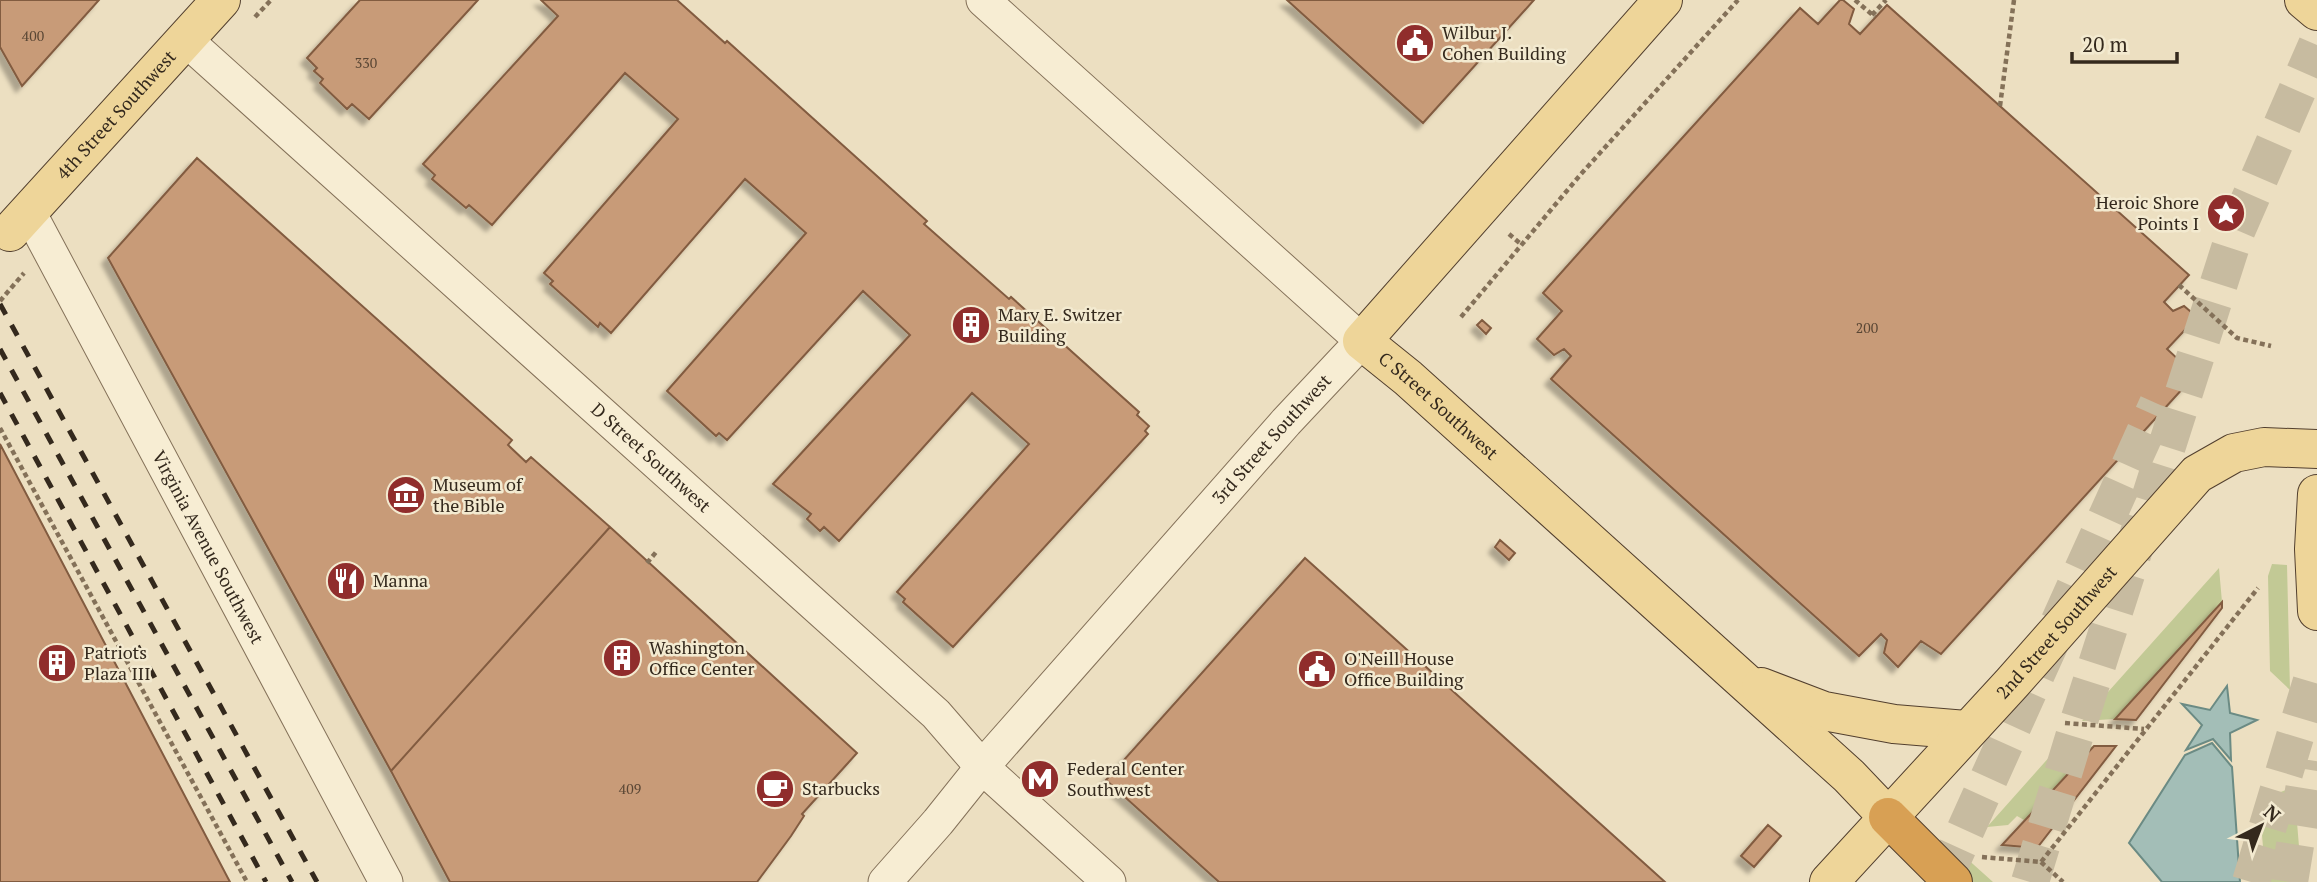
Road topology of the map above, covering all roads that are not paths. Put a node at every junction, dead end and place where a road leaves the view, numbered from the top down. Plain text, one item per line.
1 (221, 0) edge
2 (983, 0) edge
3 (1663, 0) edge
4 (2304, 0) edge
5 (2317, 11) edge
6 (186, 40) junction
7 (20, 222) joint
8 (1362, 341) junction
9 (2317, 449) edge
10 (2317, 494) edge
11 (2317, 611) edge
12 (1739, 679) junction
13 (1966, 730) junction
14 (982, 767) junction
15 (1888, 817) junction
16 (1967, 870) edge
17 (386, 882) edge
18 (885, 882) edge
19 (1109, 882) edge
20 (1829, 882) edge

1 - 6 main road, 4th Street Southwest
2 - 8 street, C Street Southwest
3 - 8 main road, 3rd Street Southwest
4 - 5 main road
6 - 7 main road, 4th Street Southwest
6 - 14 street, D Street Southwest
7 - 17 street, Virginia Avenue Southwest
8 - 12 main road, C Street Southwest
8 - 14 street, 3rd Street Southwest
9 - 13 main road, 2nd Street Southwest
10 - 11 main road
12 - 13 main road
12 - 15 main road, C Street Southwest
13 - 15 main road, 2nd Street Southwest
14 - 18 street, 3rd Street Southwest
14 - 19 street, D Street Southwest
15 - 16 highway
15 - 20 main road, 2nd Street Southwest

